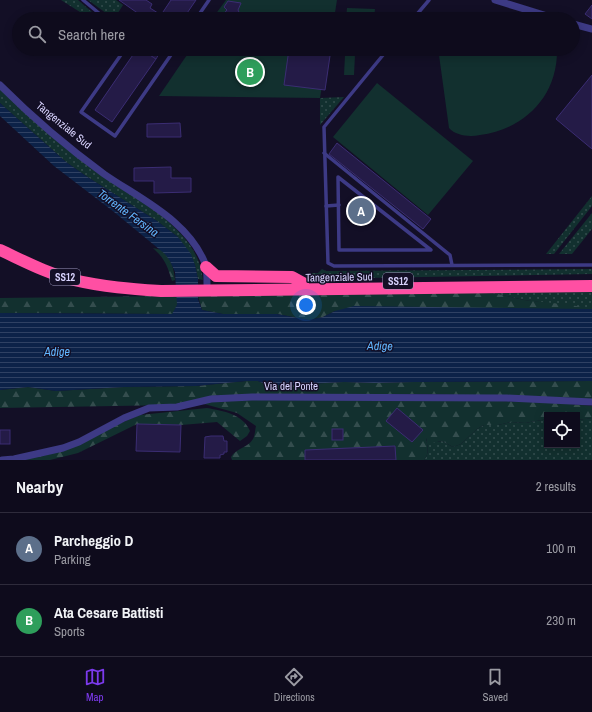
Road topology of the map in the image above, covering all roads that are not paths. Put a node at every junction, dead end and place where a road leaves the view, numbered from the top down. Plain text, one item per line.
1 (84, 0) edge
2 (209, 0) edge
3 (429, 0) edge
4 (495, 0) edge
5 (98, 12) edge
6 (201, 12) edge
7 (419, 12) edge
8 (534, 12) edge
9 (580, 26) edge
10 (592, 29) edge
11 (120, 56) edge
12 (170, 56) edge
13 (382, 56) edge
14 (0, 85) edge
15 (324, 153) junction
16 (339, 205) junction
17 (326, 206) junction
18 (0, 246) edge
19 (0, 250) edge
20 (452, 265) junction
21 (592, 265) edge
22 (206, 267) junction
23 (592, 278) edge
24 (303, 282) junction
25 (205, 286) junction
26 (592, 286) edge
27 (134, 287) junction
28 (592, 402) edge
29 (2, 460) edge

1 - 5 lane
2 - 6 lane
3 - 7 lane
4 - 8 street
9 - 10 street
11 - 12 lane
13 - 15 lane
14 - 22 street, Tangenziale Sud
15 - 17 lane
15 - 20 lane
16 - 16 lane
16 - 17 lane
17 - 20 lane
18 - 27 highway, SS12
19 - 27 highway, SS12
20 - 21 lane
22 - 24 highway
22 - 25 street, Tangenziale Sud
23 - 24 highway, Tangenziale Sud / SS12
24 - 25 highway, Tangenziale Sud / SS12
25 - 26 highway, Tangenziale Sud / SS12
25 - 27 highway, Tangenziale Sud / SS12
28 - 29 street, Via del Ponte

